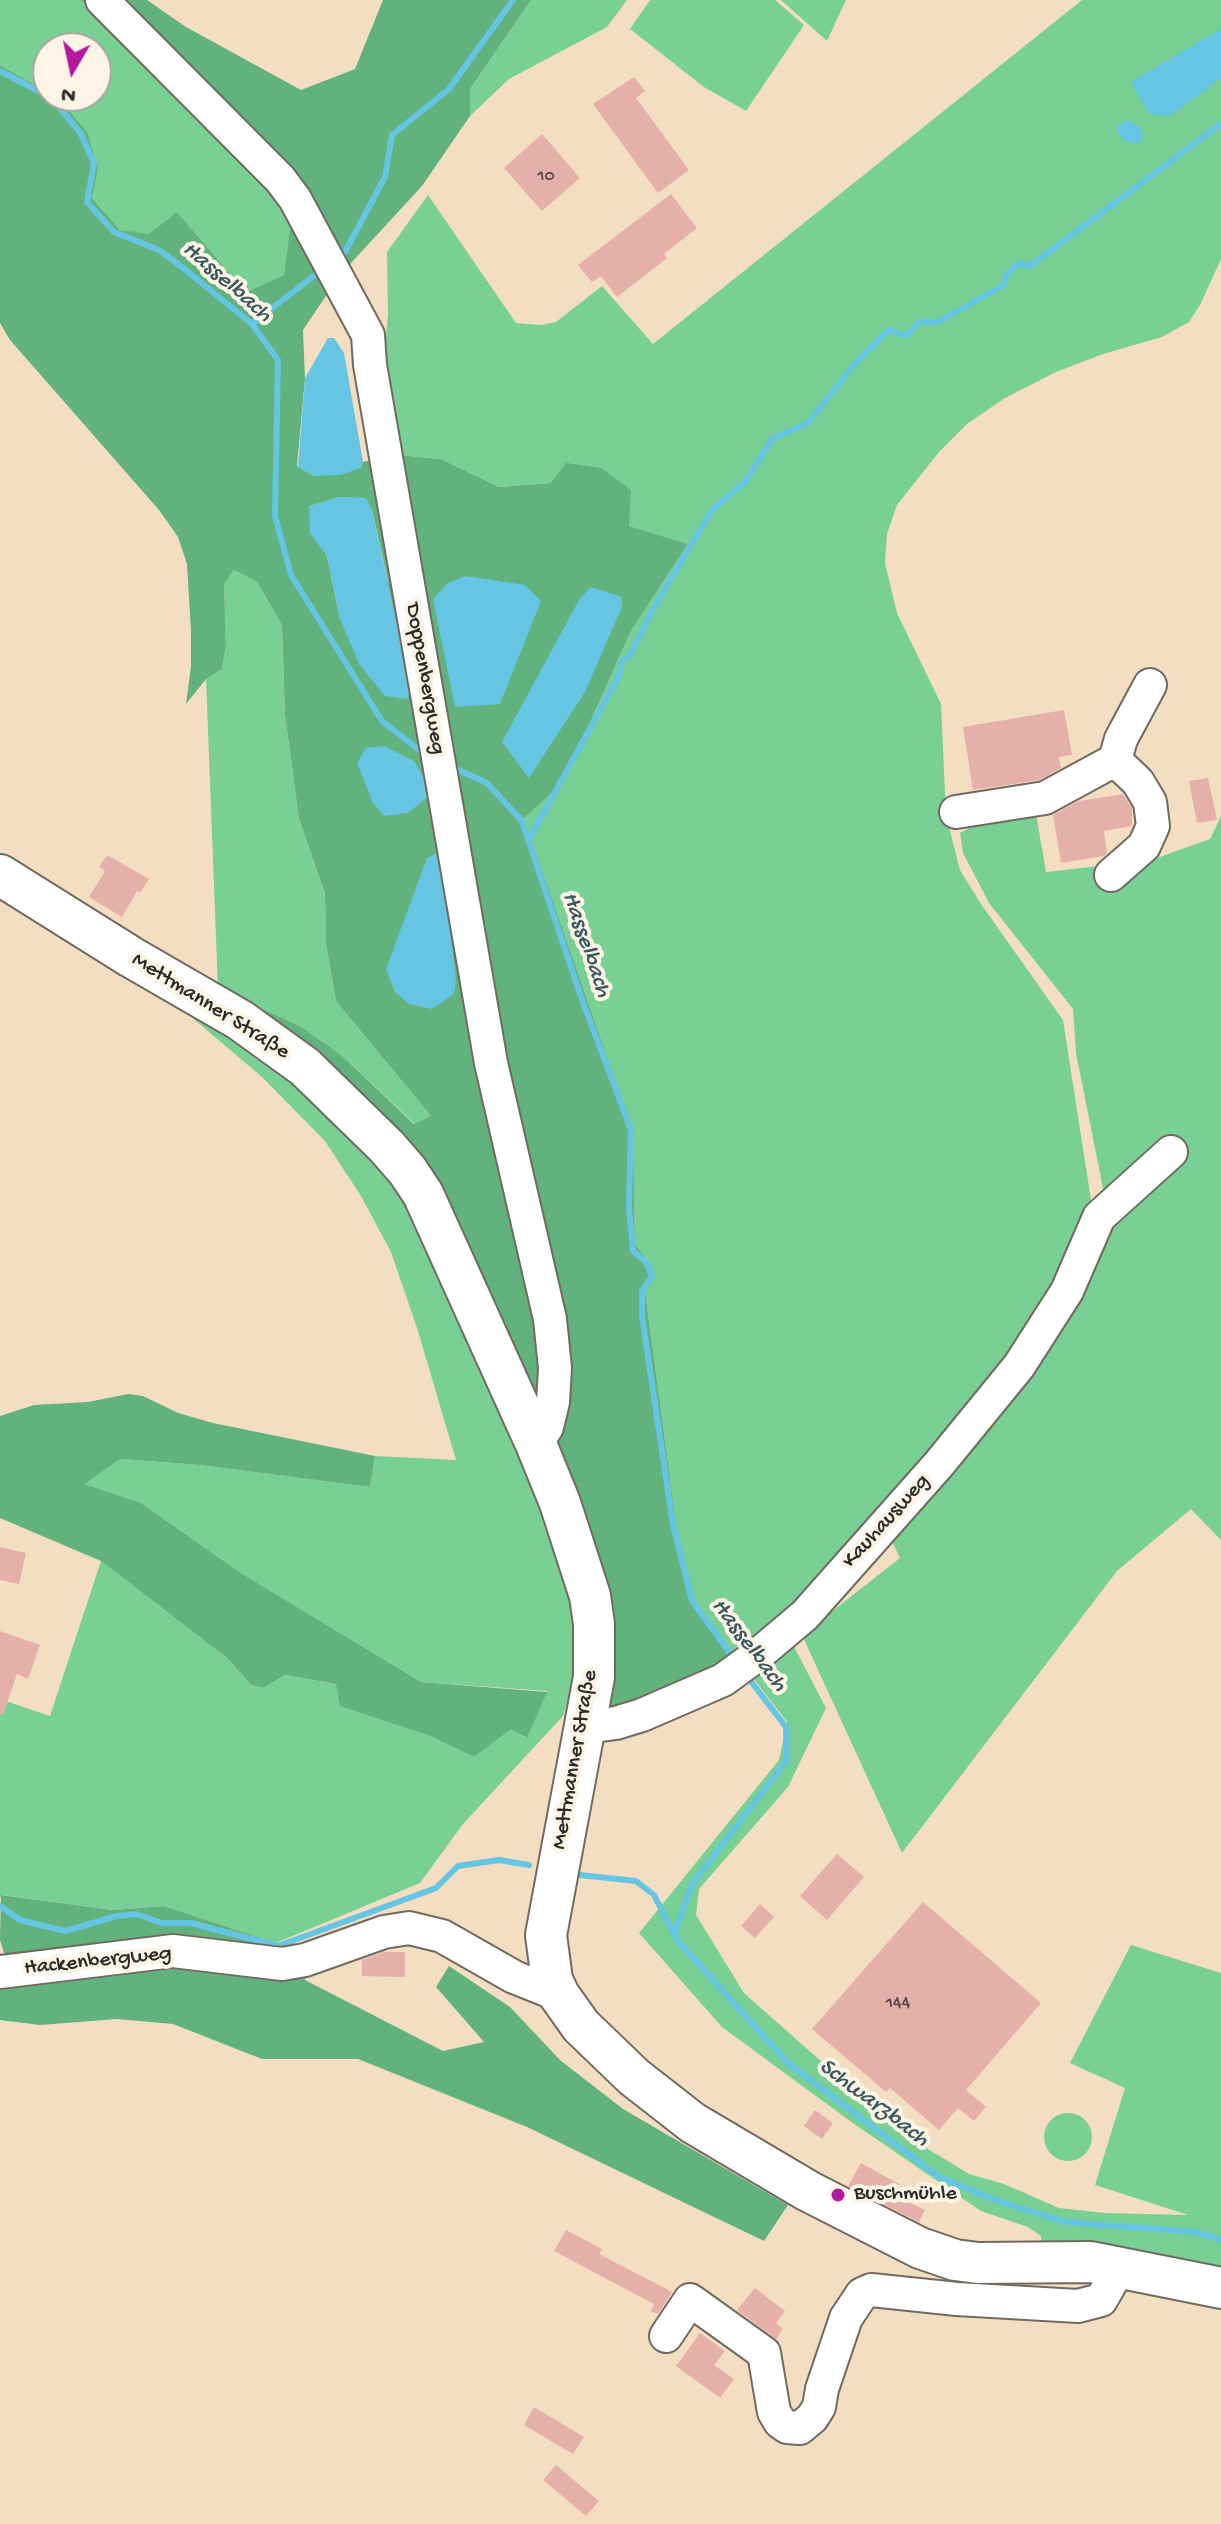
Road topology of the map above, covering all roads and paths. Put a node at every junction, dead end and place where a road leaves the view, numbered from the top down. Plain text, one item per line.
1 (102, 0) edge
2 (1150, 685) dead end
3 (1115, 760) junction
4 (956, 812) dead end
5 (0, 875) edge
6 (1111, 875) dead end
7 (1171, 1152) dead end
8 (536, 1444) junction
9 (586, 1727) junction
10 (0, 1972) edge
11 (559, 1995) junction
12 (1120, 2267) junction
13 (1221, 2288) edge
14 (666, 2336) dead end

1 - 8 street, Doppenbergweg
2 - 3 street
3 - 4 street
3 - 6 street
5 - 8 main road, Mettmanner Straße
7 - 9 street, Kauhausweg
8 - 9 main road, Mettmanner Straße
9 - 11 main road, Mettmanner Straße
10 - 11 street, Hackenbergweg
11 - 12 main road, Mettmanner Straße
12 - 13 main road, Mettmanner Straße
12 - 14 street

